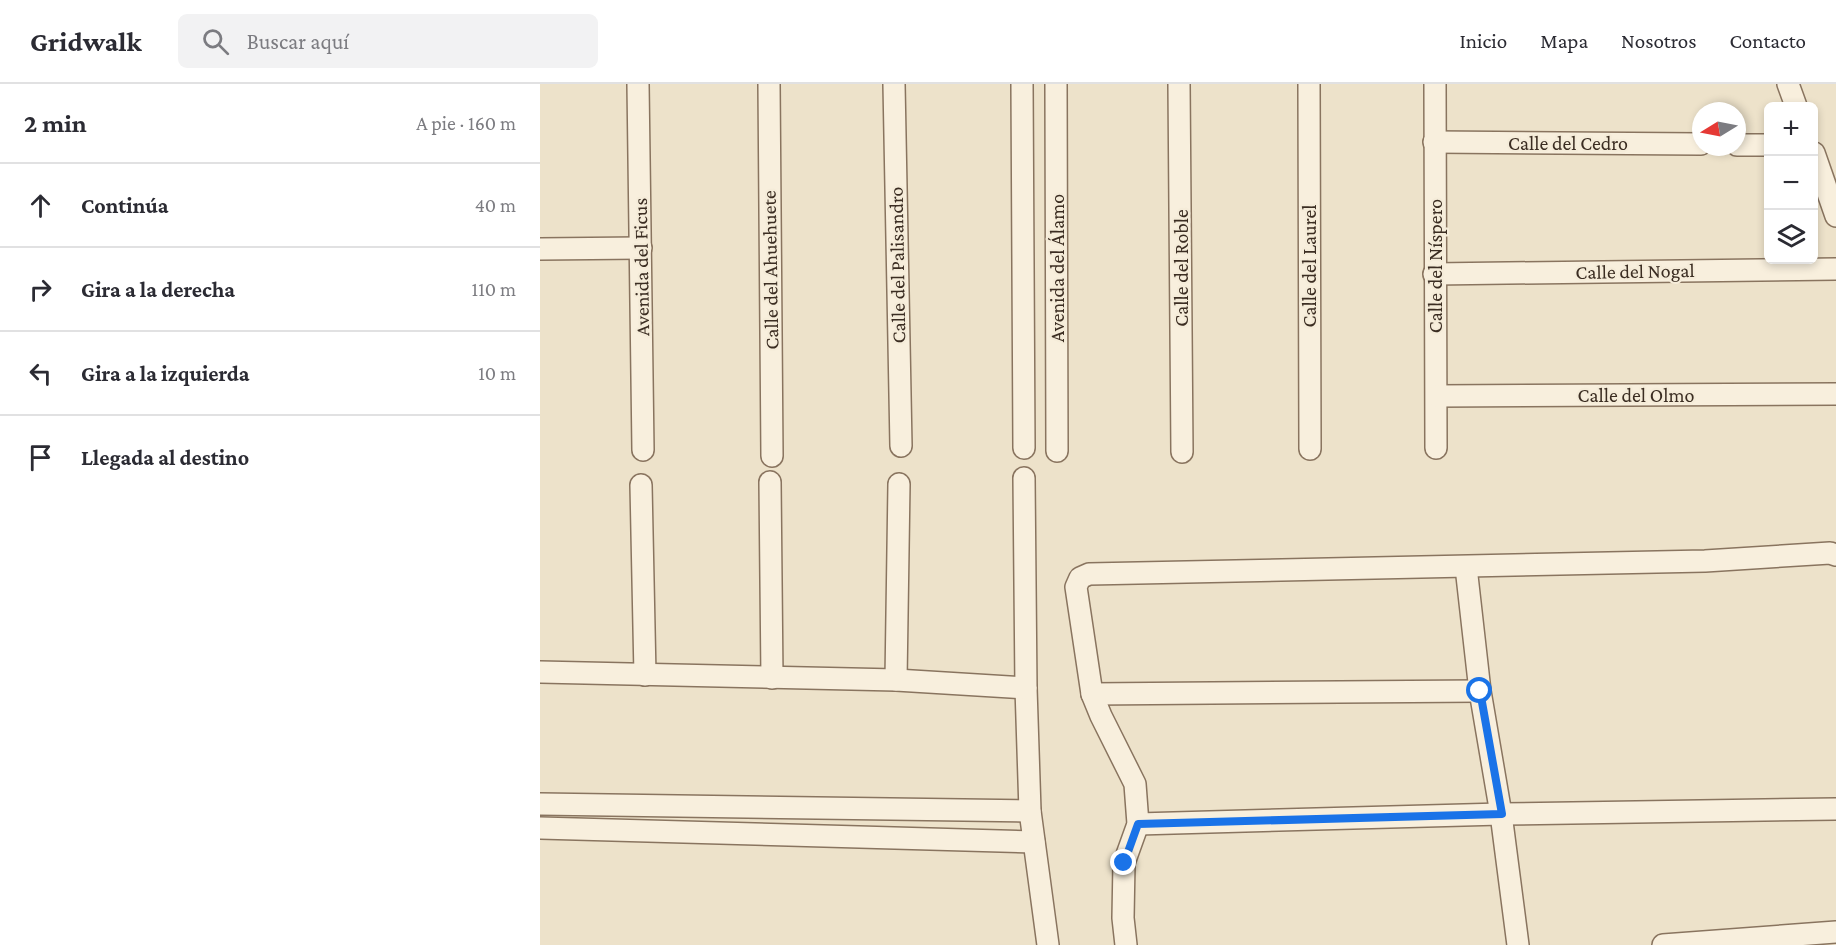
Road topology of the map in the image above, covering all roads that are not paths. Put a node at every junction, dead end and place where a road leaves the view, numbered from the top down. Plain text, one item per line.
1 (638, 84) edge
2 (769, 84) edge
3 (894, 84) edge
4 (1022, 84) edge
5 (1056, 84) edge
6 (1179, 84) edge
7 (1309, 84) edge
8 (1435, 84) edge
9 (1788, 84) edge
10 (1795, 102) edge
11 (1434, 142) junction
12 (1692, 144) edge
13 (1746, 145) edge
14 (1764, 145) edge
15 (1815, 156) edge
16 (1836, 216) edge
17 (641, 248) junction
18 (540, 249) edge
19 (1836, 269) edge
20 (1434, 274) junction
21 (1836, 394) edge
22 (1437, 396) junction
23 (901, 446) dead end
24 (1024, 448) dead end
25 (1436, 448) dead end
26 (1310, 449) dead end
27 (643, 450) dead end
28 (1057, 451) dead end
29 (1182, 452) dead end
30 (772, 456) dead end
31 (1024, 478) dead end
32 (770, 482) dead end
33 (898, 484) dead end
34 (641, 485) dead end
35 (1836, 555) edge
36 (1466, 567) junction
37 (540, 672) edge
38 (645, 675) junction
39 (772, 678) junction
40 (896, 680) junction
41 (1026, 688) junction
42 (1480, 691) junction
43 (1092, 694) junction
44 (540, 804) edge
45 (1836, 809) edge
46 (1030, 811) junction
47 (1502, 814) junction
48 (1138, 824) junction
49 (540, 828) edge
50 (1034, 842) junction
51 (1836, 932) edge
52 (1048, 945) edge
53 (1126, 945) edge
54 (1518, 945) edge
55 (1663, 945) edge

1 - 17 street, Avenida del Ficus
2 - 30 street, Calle del Ahuehuete
3 - 23 street, Calle del Palisandro
4 - 24 street, Avenida del Álamo
5 - 28 street, Avenida del Álamo
6 - 29 street, Calle del Roble
7 - 26 street, Calle del Laurel
8 - 11 street, Calle del Níspero
9 - 10 street
11 - 12 street, Calle del Cedro
11 - 20 street, Calle del Níspero
13 - 14 street
15 - 16 street
17 - 18 street
17 - 27 street, Avenida del Ficus
19 - 20 street, Calle del Nogal
20 - 22 street, Calle del Níspero
21 - 22 street, Calle del Olmo
22 - 25 street, Calle del Níspero
31 - 41 street
32 - 39 street
33 - 40 street
34 - 38 street
35 - 36 street
36 - 42 street
36 - 43 street
37 - 38 street
38 - 39 street
39 - 40 street
40 - 41 street
41 - 46 street
42 - 43 street
42 - 47 street
43 - 48 street
44 - 46 street
45 - 47 street
46 - 50 street
47 - 48 street
47 - 54 street
48 - 53 street
49 - 50 street
50 - 52 street
51 - 55 street

